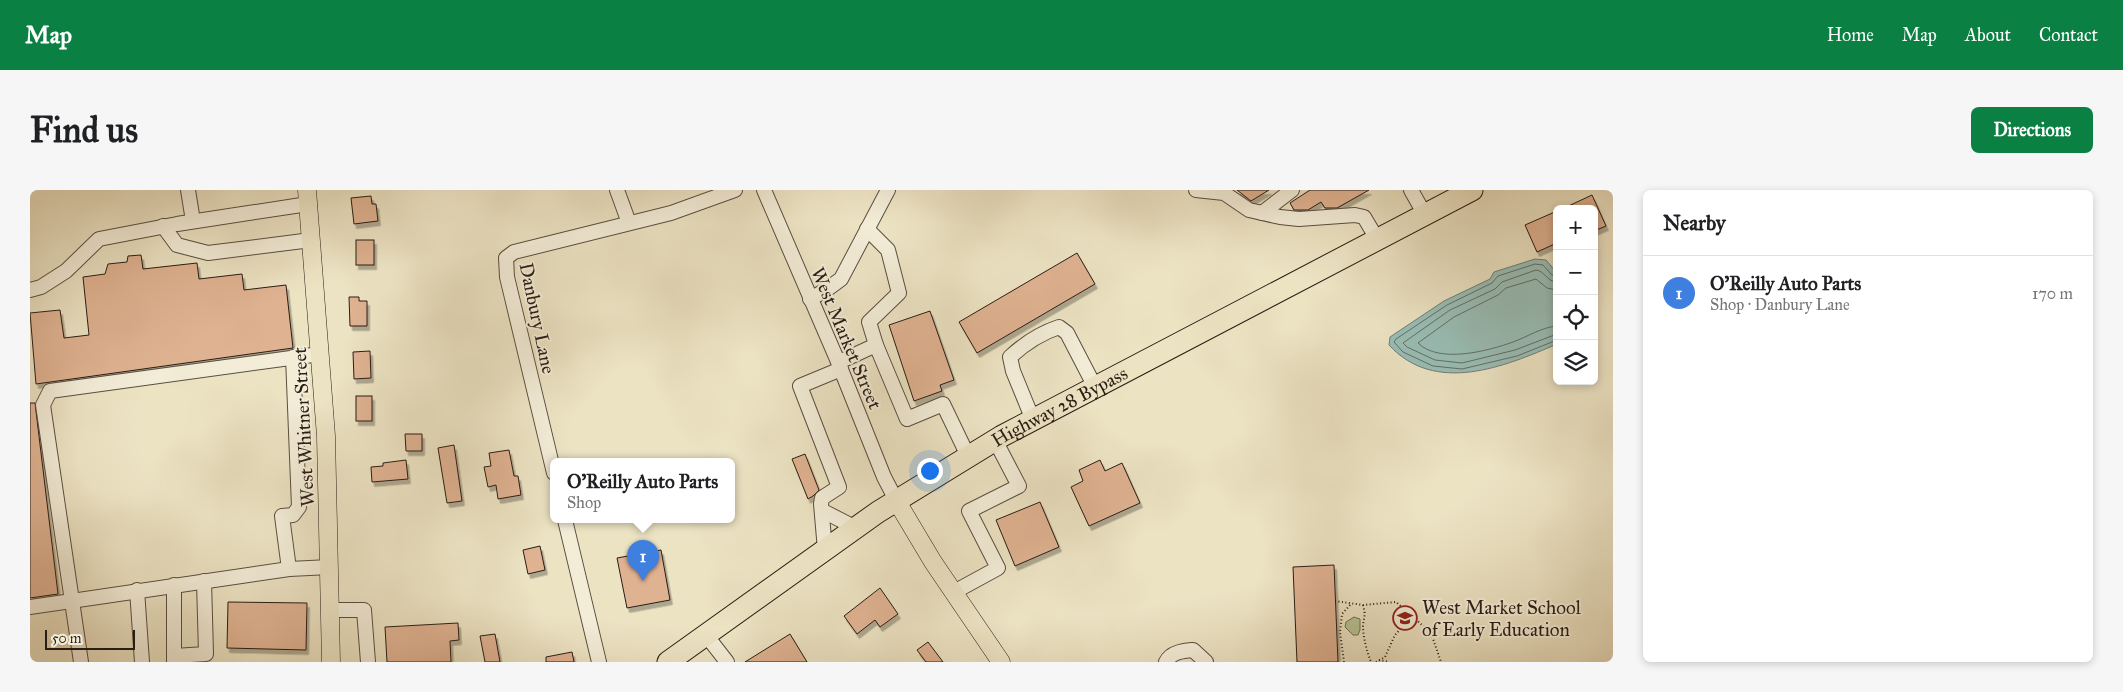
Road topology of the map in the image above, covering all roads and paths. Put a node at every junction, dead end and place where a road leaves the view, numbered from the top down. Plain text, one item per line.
1 (188, 190) edge
2 (617, 190) edge
3 (736, 190) edge
4 (764, 190) edge
5 (888, 190) edge
6 (1196, 190) edge
7 (1292, 190) edge
8 (1411, 190) edge
9 (1472, 190) edge
10 (1223, 192) edge
11 (308, 197) edge
12 (1262, 213) junction
13 (1425, 215) junction
14 (193, 221) junction
15 (629, 223) junction
16 (163, 226) junction
17 (867, 229) junction
18 (311, 240) junction
19 (1377, 240) junction
20 (30, 290) edge
21 (810, 299) junction
22 (876, 345) junction
23 (320, 354) junction
24 (293, 357) junction
25 (840, 366) junction
26 (1095, 387) junction
27 (1033, 420) junction
28 (995, 440) junction
29 (968, 456) junction
30 (550, 458) edge
31 (896, 500) junction
32 (823, 511) junction
33 (566, 523) edge
34 (856, 528) junction
35 (825, 550) junction
36 (330, 567) junction
37 (289, 569) junction
38 (204, 581) junction
39 (174, 585) junction
40 (137, 590) junction
41 (954, 592) junction
42 (72, 600) junction
43 (1335, 601) dead end
44 (1351, 604) junction
45 (1362, 606) junction
46 (30, 607) edge
47 (331, 610) junction
48 (1413, 616) junction
49 (706, 635) junction
50 (174, 659) edge
51 (1379, 660) junction
52 (81, 662) edge
53 (142, 662) edge
54 (331, 662) edge
55 (368, 662) edge
56 (599, 662) edge
57 (668, 662) edge
58 (727, 662) edge
59 (1001, 662) edge
60 (1166, 662) edge
61 (1206, 662) edge
62 (1344, 662) edge
63 (1371, 662) edge
64 (1376, 662) edge
65 (1389, 662) edge
66 (1441, 662) edge

1 - 14 street
2 - 15 street
3 - 15 street, Danbury Lane
4 - 21 street, West Market Street
5 - 17 street
6 - 10 street
7 - 12 street
8 - 13 street
9 - 13 highway, Highway 28 Bypass
10 - 12 street
11 - 14 street
11 - 18 main road, West Whitner Street
12 - 19 street
13 - 19 highway, Highway 28 Bypass
14 - 16 street
15 - 30 street, Danbury Lane
16 - 18 street
16 - 20 street
17 - 21 street
17 - 22 street
18 - 23 main road, West Whitner Street
19 - 26 highway, Highway 28 Bypass
21 - 25 street, West Market Street
22 - 25 street
22 - 29 street
23 - 24 street
23 - 36 main road, West Whitner Street
24 - 37 street
24 - 42 street
25 - 31 street, West Market Street
25 - 32 street
26 - 27 highway, Highway 28 Bypass
26 - 27 street
27 - 28 highway, Highway 28 Bypass
28 - 29 highway, Highway 28 Bypass
28 - 41 street
29 - 31 highway, Highway 28 Bypass
31 - 34 highway, Highway 28 Bypass
31 - 41 main road
32 - 34 street
32 - 35 street
33 - 56 street
34 - 35 highway, Highway 28 Bypass
35 - 49 highway, Highway 28 Bypass
36 - 37 street
36 - 47 main road, West Whitner Street
37 - 38 street
38 - 39 street
38 - 50 street
39 - 40 street
39 - 50 street
40 - 42 street
40 - 53 street
41 - 59 main road
42 - 46 street
42 - 52 street
43 - 44 path
44 - 45 path
44 - 62 path
45 - 48 path
45 - 63 path
47 - 54 main road, West Whitner Street
47 - 55 street
48 - 51 path
48 - 66 path
49 - 57 highway, Highway 28 Bypass
49 - 58 street
51 - 64 path
51 - 65 path
60 - 61 street

